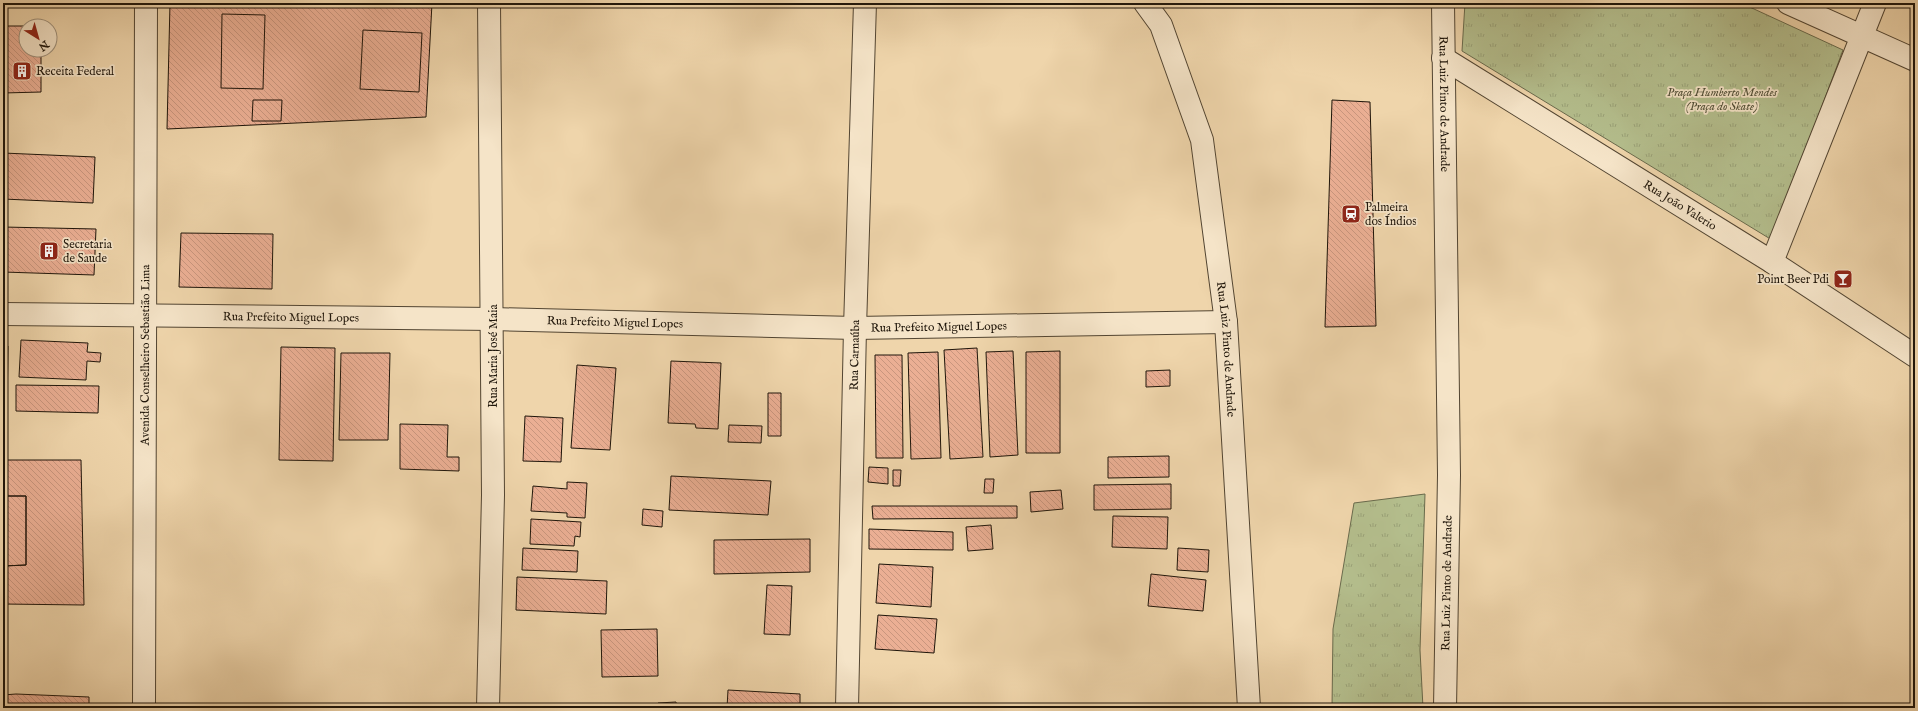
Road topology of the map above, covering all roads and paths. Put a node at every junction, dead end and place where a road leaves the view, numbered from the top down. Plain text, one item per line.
1 (146, 3) edge
2 (489, 3) edge
3 (865, 3) edge
4 (1145, 3) edge
5 (1443, 3) edge
6 (1788, 3) edge
7 (1874, 3) edge
8 (1862, 37) junction
9 (1443, 58) junction
10 (1915, 60) edge
11 (1772, 262) junction
12 (3, 314) edge
13 (144, 314) junction
14 (493, 319) junction
15 (1226, 322) junction
16 (855, 328) junction
17 (1915, 356) edge
18 (144, 708) edge
19 (488, 708) edge
20 (847, 708) edge
21 (1249, 708) edge
22 (1445, 708) edge

1 - 13 street, Avenida Conselheiro Sebastião Lima
2 - 14 street, Rua Maria José Maia
3 - 16 street, Rua Carnaúba
4 - 15 street, Rua Luiz Pinto de Andrade
5 - 9 street, Rua Luiz Pinto de Andrade
6 - 8 street
7 - 8 street
8 - 10 street
8 - 11 street
9 - 11 street, Rua João Valerio
9 - 22 street, Rua Luiz Pinto de Andrade
11 - 17 street, Rua João Valerio
12 - 13 street, Rua Prefeito Miguel Lopes
13 - 14 street, Rua Prefeito Miguel Lopes
13 - 18 street, Avenida Conselheiro Sebastião Lima
14 - 16 street, Rua Prefeito Miguel Lopes
14 - 19 street, Rua Maria José Maia
15 - 16 street, Rua Prefeito Miguel Lopes
15 - 21 street, Rua Luiz Pinto de Andrade
16 - 20 street, Rua Carnaúba

